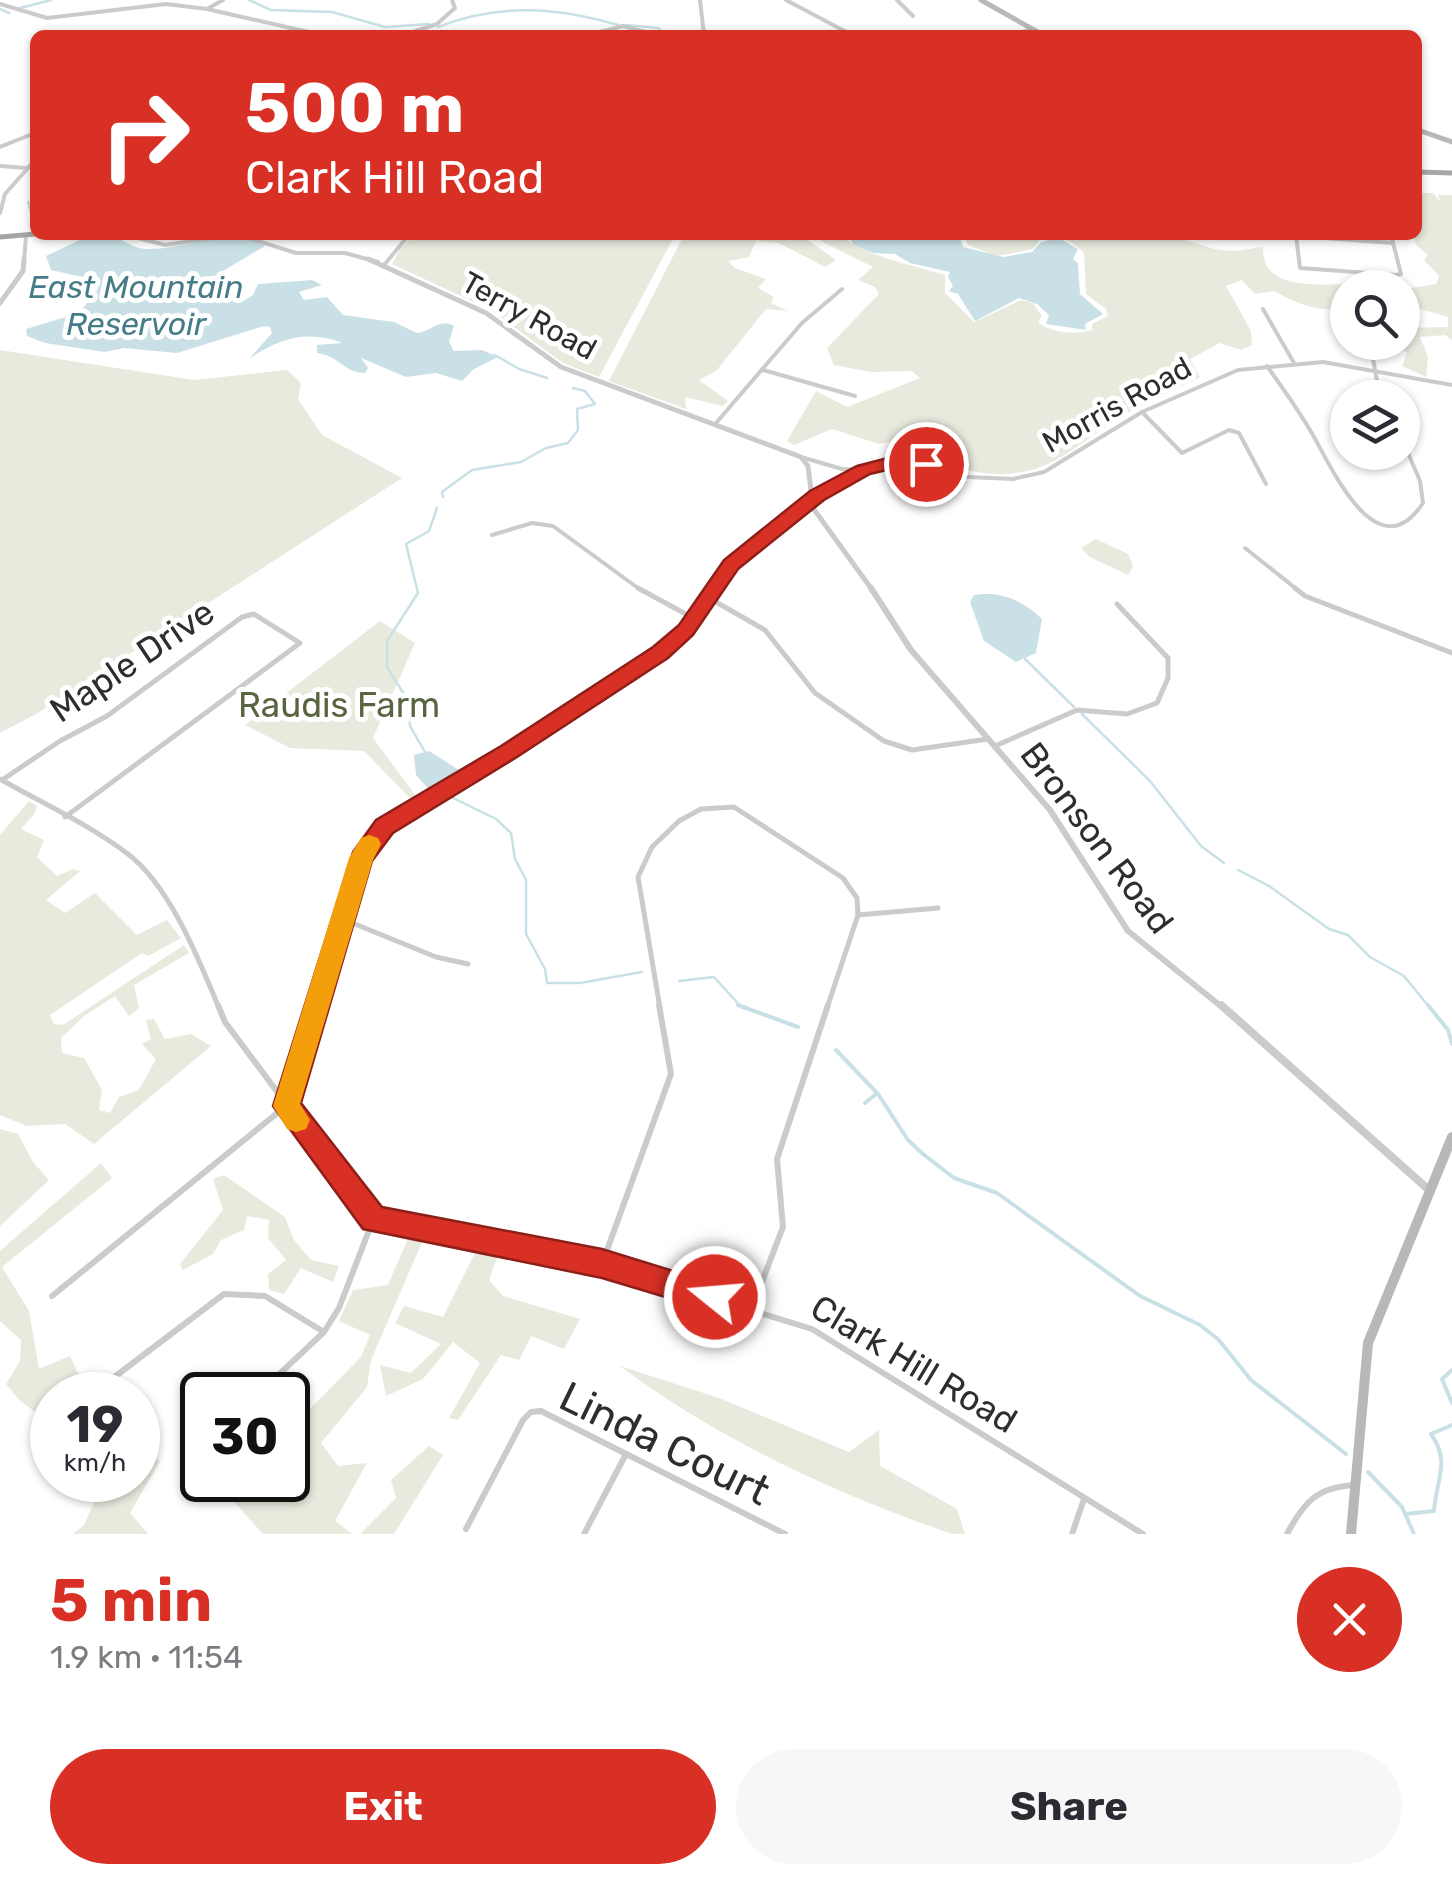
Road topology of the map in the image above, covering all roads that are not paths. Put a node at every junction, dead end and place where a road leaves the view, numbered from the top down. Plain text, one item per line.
1 (223, 0) edge
2 (452, 0) edge
3 (700, 0) edge
4 (786, 0) edge
5 (897, 0) edge
6 (981, 0) edge
7 (0, 4) edge
8 (208, 9) junction
9 (913, 16) dead end
10 (1030, 29) edge
11 (300, 30) edge
12 (416, 30) edge
13 (600, 30) edge
14 (646, 30) edge
15 (703, 30) edge
16 (843, 30) edge
17 (1422, 131) edge
18 (30, 135) edge
19 (1452, 142) edge
20 (0, 147) edge
21 (30, 165) edge
22 (0, 166) edge
23 (27, 168) junction
24 (1422, 172) edge
25 (1452, 173) edge
26 (0, 213) edge
27 (0, 234) edge
28 (26, 235) junction
29 (30, 235) edge
30 (136, 240) edge
31 (202, 240) edge
32 (262, 240) edge
33 (405, 240) edge
34 (1296, 240) edge
35 (1351, 240) edge
36 (1392, 240) edge
37 (1393, 243) junction
38 (384, 264) junction
39 (842, 289) dead end
40 (0, 302) edge
41 (1264, 309) dead end
42 (1374, 360) edge
43 (1294, 363) junction
44 (1267, 366) junction
45 (763, 370) junction
46 (1377, 371) junction
47 (1378, 380) edge
48 (1452, 385) edge
49 (855, 396) dead end
50 (1142, 412) junction
51 (716, 424) junction
52 (801, 457) junction
53 (1330, 464) edge
54 (864, 470) junction
55 (1333, 470) edge
56 (1415, 470) edge
57 (1266, 484) dead end
58 (810, 502) junction
59 (492, 535) dead end
60 (1244, 548) dead end
61 (709, 598) junction
62 (1117, 604) dead end
63 (693, 618) junction
64 (1452, 652) edge
65 (992, 742) junction
66 (1, 780) edge
67 (65, 817) junction
68 (938, 908) dead end
69 (858, 915) junction
70 (345, 920) junction
71 (468, 964) dead end
72 (286, 1106) junction
73 (1452, 1137) edge
74 (1429, 1190) junction
75 (374, 1220) junction
76 (602, 1264) junction
77 (52, 1296) dead end
78 (752, 1308) junction
79 (324, 1332) junction
80 (122, 1372) edge
81 (281, 1372) edge
82 (626, 1454) junction
83 (1355, 1484) junction
84 (1084, 1499) junction
85 (466, 1528) dead end
86 (584, 1534) edge
87 (785, 1534) edge
88 (1072, 1534) edge
89 (1143, 1534) edge
90 (1288, 1534) edge
91 (1351, 1534) edge

1 - 8 street
2 - 12 street
3 - 15 street
4 - 16 street
5 - 9 street
6 - 10 main road
7 - 8 street
8 - 11 street
13 - 14 street
17 - 19 main road
18 - 20 street
21 - 23 street
22 - 23 street
23 - 26 street
24 - 25 main road
27 - 28 main road
28 - 29 main road
28 - 40 street
30 - 31 street
32 - 38 street, Terry Road
33 - 38 street
34 - 37 street
35 - 37 street
36 - 37 street
38 - 51 street, Terry Road
39 - 45 street
41 - 43 street
42 - 46 street
43 - 44 street, Morris Road
43 - 46 street, Morris Road
44 - 50 street, Morris Road
44 - 53 street
45 - 49 street
45 - 51 street
46 - 47 street
46 - 48 street, Morris Road
50 - 54 street, Morris Road
50 - 57 street
51 - 52 street, Terry Road
52 - 54 street, Terry Road
52 - 58 street, Bronson Road
54 - 58 street
55 - 56 street
58 - 61 street
58 - 65 street, Bronson Road
59 - 63 street
60 - 64 street
61 - 63 street
61 - 65 street
62 - 65 street
63 - 70 street
65 - 74 street, Bronson Road
66 - 67 street
66 - 67 street, Maple Drive
67 - 72 street
68 - 69 street
69 - 76 street
69 - 78 street
70 - 71 street
70 - 72 street
72 - 75 street
72 - 77 street
73 - 74 main road
74 - 83 main road
75 - 76 street, Clark Hill Road
75 - 79 street
76 - 78 street, Clark Hill Road
78 - 84 street, Clark Hill Road
79 - 80 street
79 - 81 street
82 - 85 street, Linda Court
82 - 86 street
82 - 87 street, Linda Court
83 - 90 street
83 - 91 main road
84 - 88 street
84 - 89 street, Clark Hill Road

